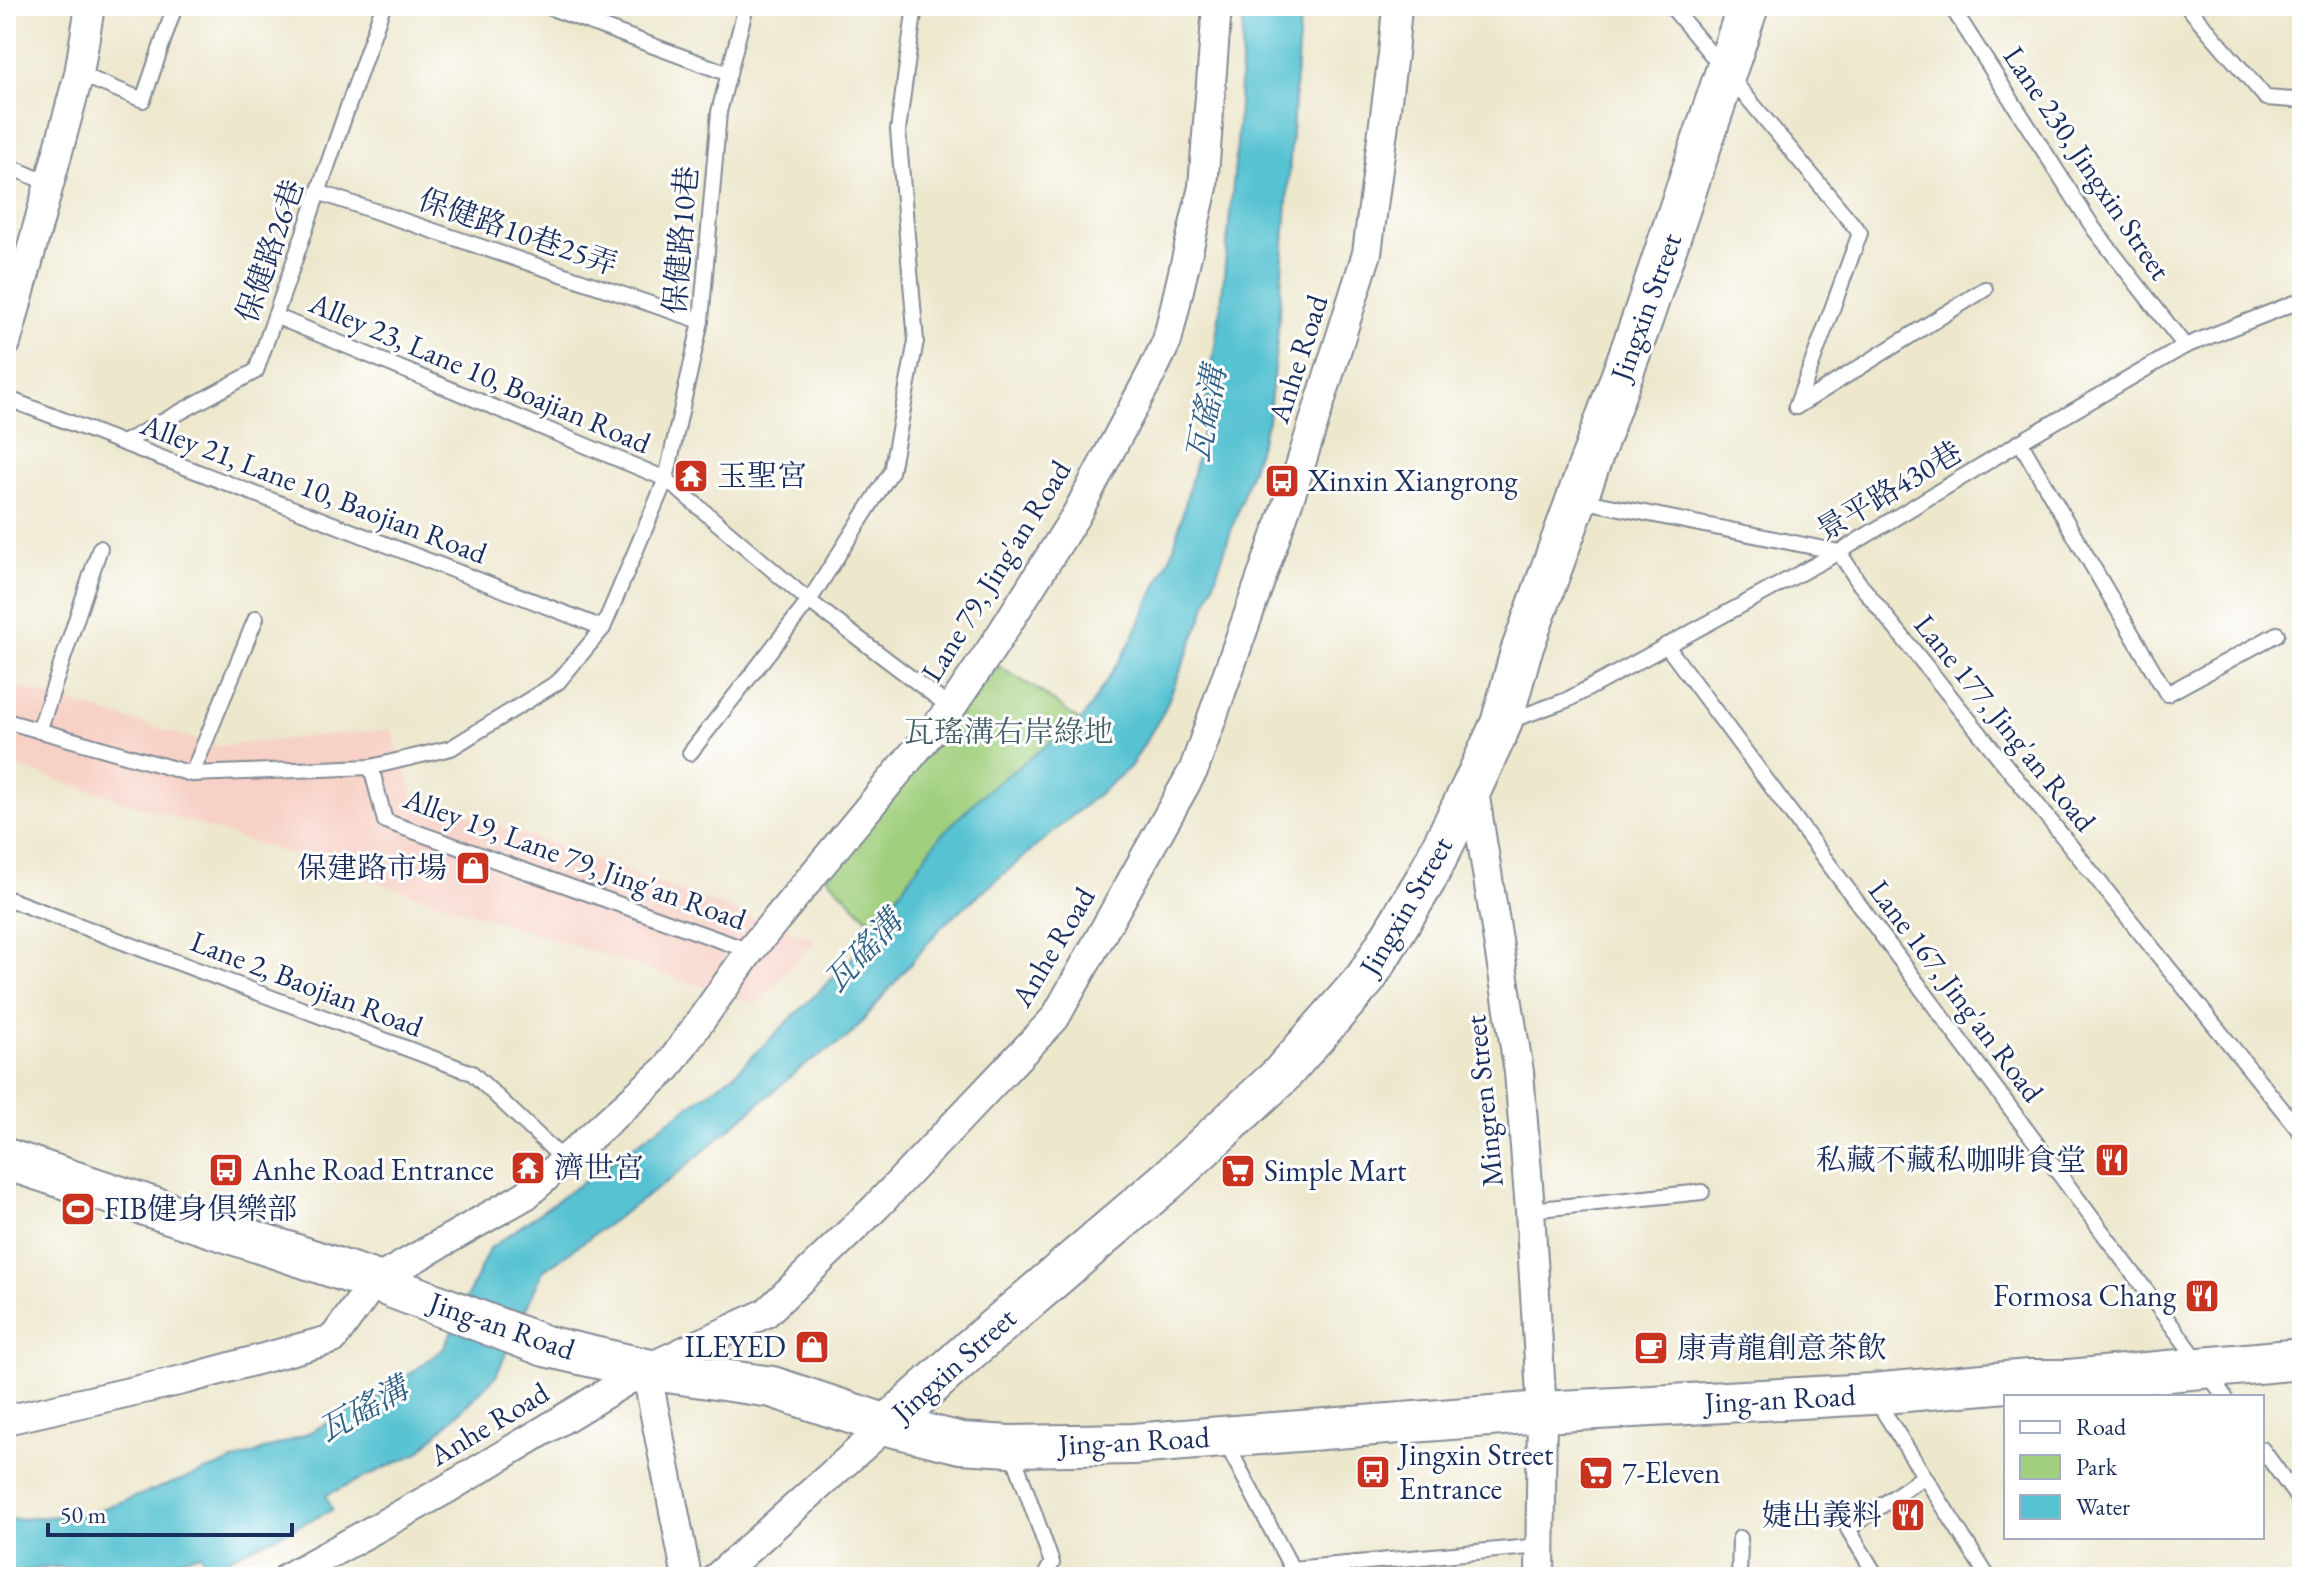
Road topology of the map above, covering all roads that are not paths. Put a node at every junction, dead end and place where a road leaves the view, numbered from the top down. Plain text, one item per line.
1 (90, 6) edge
2 (175, 6) edge
3 (383, 6) edge
4 (546, 6) edge
5 (746, 6) edge
6 (915, 6) edge
7 (1217, 6) edge
8 (1397, 6) edge
9 (1671, 6) edge
10 (1748, 6) edge
11 (1951, 6) edge
12 (2187, 6) edge
13 (1727, 73) junction
14 (79, 74) junction
15 (729, 74) junction
16 (2302, 95) edge
17 (6, 165) edge
18 (50, 184) junction
19 (318, 192) junction
20 (1985, 289) dead end
21 (2302, 300) edge
22 (275, 316) junction
23 (701, 321) junction
24 (6, 343) edge
25 (2185, 346) junction
26 (6, 398) edge
27 (2020, 442) junction
28 (123, 443) junction
29 (666, 479) junction
30 (1576, 499) junction
31 (100, 548) dead end
32 (1839, 552) junction
33 (809, 601) junction
34 (256, 618) dead end
35 (603, 628) junction
36 (2277, 634) dead end
37 (1666, 645) junction
38 (951, 708) junction
39 (6, 721) edge
40 (1501, 724) junction
41 (39, 731) junction
42 (690, 753) dead end
43 (371, 767) junction
44 (192, 774) junction
45 (1473, 785) junction
46 (6, 898) edge
47 (750, 951) junction
48 (2302, 1134) edge
49 (6, 1159) edge
50 (564, 1160) junction
51 (1702, 1192) dead end
52 (1530, 1210) junction
53 (375, 1281) junction
54 (2302, 1359) edge
55 (646, 1369) junction
56 (2214, 1382) edge
57 (1872, 1394) junction
58 (1542, 1412) junction
59 (6, 1420) edge
60 (887, 1425) junction
61 (1223, 1437) junction
62 (1010, 1446) junction
63 (2264, 1452) edge
64 (1923, 1477) junction
65 (2302, 1504) edge
66 (1740, 1538) dead end
67 (1541, 1546) junction
68 (1293, 1573) edge
69 (288, 1577) edge
70 (687, 1577) edge
71 (717, 1577) edge
72 (1044, 1577) edge
73 (1540, 1577) edge
74 (1739, 1577) edge
75 (1877, 1577) edge
76 (1988, 1577) edge

1 - 14 street
2 - 14 lane
3 - 19 lane, 保健路26巷
4 - 15 lane
5 - 15 lane, 保健路10巷
6 - 33 lane
7 - 38 street, Lane 79, Jing'an Road
8 - 55 street, Anhe Road
9 - 13 lane
10 - 13 main road, Jingxin Street
11 - 25 lane, Lane 230, Jingxin Street
12 - 16 lane
13 - 20 lane
13 - 30 main road, Jingxin Street
14 - 18 street
15 - 23 lane, 保健路10巷
17 - 18 lane
18 - 24 street
19 - 22 lane, 保健路26巷
19 - 23 lane, 保健路10巷25弄
21 - 25 lane, 景平路430巷
22 - 28 lane, 保健路26巷
22 - 29 lane, Alley 23, Lane 10, Boajian Road
23 - 29 lane, 保健路10巷
25 - 27 lane, 景平路430巷
26 - 28 lane, Alley 21, Lane 10, Baojian Road
27 - 32 lane, 景平路430巷
27 - 36 lane
28 - 35 lane, Alley 21, Lane 10, Baojian Road
29 - 33 lane, Alley 23, Lane 10, Boajian Road
29 - 35 lane, 保健路10巷
30 - 32 lane
30 - 40 main road, Jingxin Street
31 - 41 lane
32 - 37 lane, 景平路430巷
32 - 48 lane, Lane 177, Jing'an Road
33 - 38 lane, Alley 23, Lane 10, Boajian Road
33 - 42 lane
34 - 44 lane
35 - 43 lane, 保健路10巷
37 - 40 lane, 景平路430巷
37 - 56 lane, Lane 167, Jing'an Road
38 - 47 street, Lane 79, Jing'an Road
39 - 41 lane, 保健路10巷
40 - 45 main road, Jingxin Street
41 - 44 lane, 保健路10巷
43 - 44 lane, 保健路10巷
43 - 47 lane, Alley 19, Lane 79, Jing'an Road
45 - 52 street, Mingren Street
45 - 60 main road, Jingxin Street
46 - 50 lane, Lane 2, Baojian Road
47 - 50 street, Lane 79, Jing'an Road
49 - 53 main road, Jing-an Road
50 - 53 street, Lane 79, Jing'an Road
51 - 52 lane
52 - 58 street, Mingren Street
53 - 55 main road, Jing-an Road
53 - 59 street
54 - 56 main road, Jing-an Road
55 - 60 main road, Jing-an Road
55 - 69 street, Anhe Road
55 - 70 street
56 - 57 main road, Jing-an Road
57 - 58 main road, Jing-an Road
57 - 64 lane
58 - 61 main road, Jing-an Road
58 - 67 street, Mingren Street
60 - 62 main road, Jing-an Road
60 - 71 street, Jingxin Street
61 - 62 main road, Jing-an Road
61 - 68 lane
62 - 72 lane
63 - 65 lane
64 - 75 lane
64 - 76 lane
66 - 74 lane
67 - 68 lane
67 - 73 street, Mingren Street

